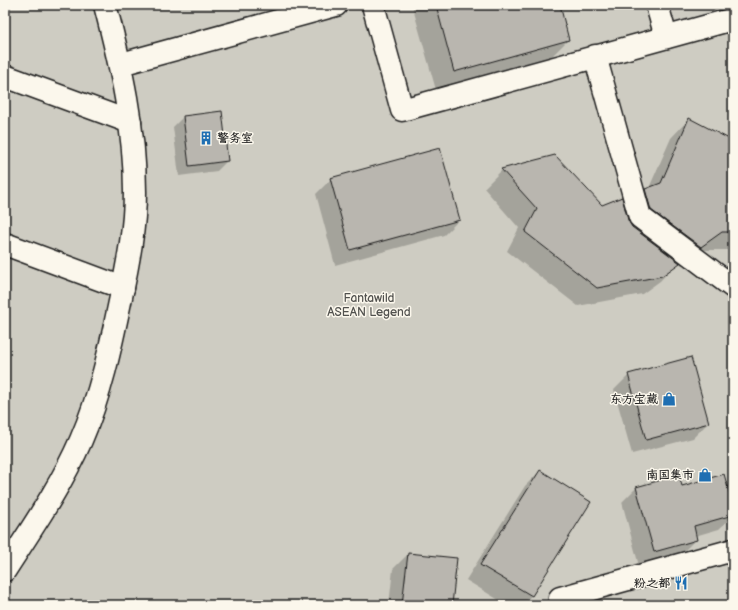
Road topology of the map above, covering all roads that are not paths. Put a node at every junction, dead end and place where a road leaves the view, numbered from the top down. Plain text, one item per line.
1 (104, 5) edge
2 (336, 5) edge
3 (373, 5) edge
4 (657, 5) edge
5 (733, 19) edge
6 (666, 37) junction
7 (595, 56) junction
8 (121, 64) junction
9 (5, 76) edge
10 (130, 122) junction
11 (5, 244) edge
12 (733, 287) edge
13 (123, 288) junction
14 (733, 550) edge
15 (5, 570) edge
16 (562, 605) edge

1 - 8 street
2 - 8 street
3 - 7 street
4 - 6 street
5 - 6 street
6 - 7 street
7 - 12 street
8 - 10 street
9 - 10 street
10 - 13 street
11 - 13 street
13 - 15 street
14 - 16 street

